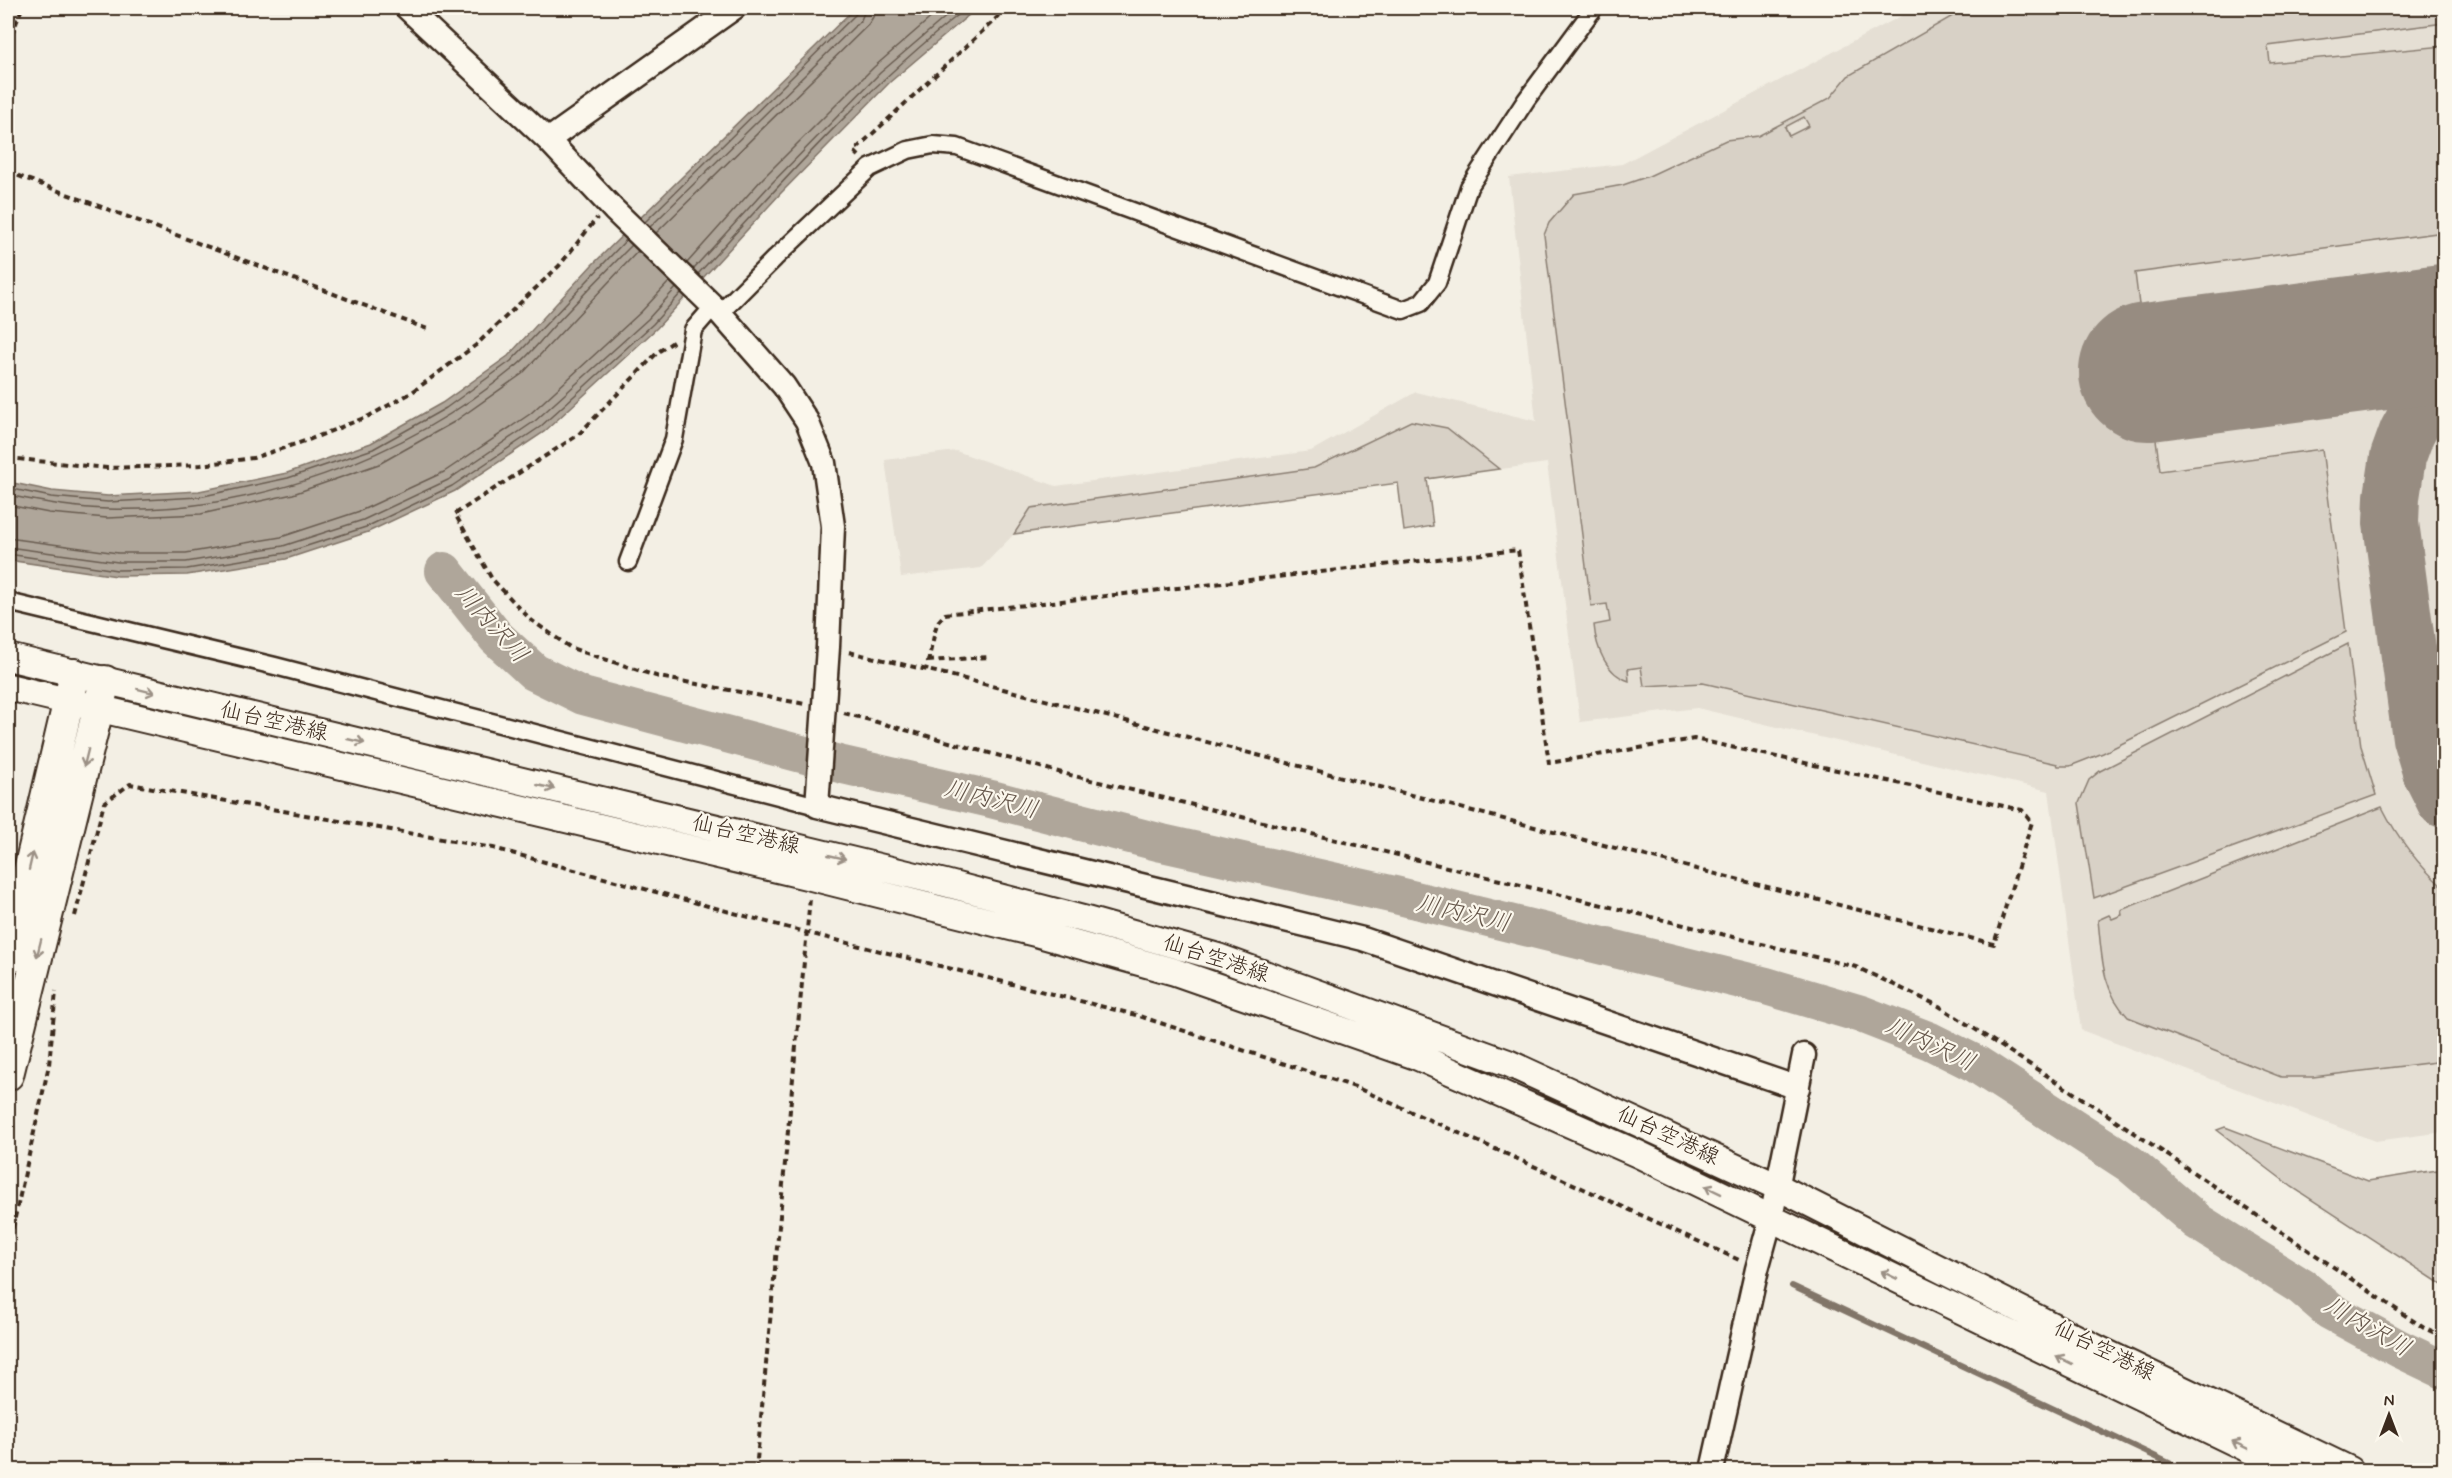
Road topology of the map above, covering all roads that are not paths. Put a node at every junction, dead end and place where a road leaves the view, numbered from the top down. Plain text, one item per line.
1 (408, 8) edge
2 (734, 8) edge
3 (1594, 8) edge
4 (548, 140) junction
5 (713, 307) junction
6 (628, 562) dead end
7 (8, 602) edge
8 (8, 657) edge
9 (8, 687) edge
10 (72, 688) junction
11 (102, 695) junction
12 (818, 798) junction
13 (8, 959) edge
14 (1804, 1055) dead end
15 (8, 1075) edge
16 (1798, 1088) junction
17 (1778, 1187) junction
18 (1772, 1218) junction
19 (1712, 1470) edge
20 (2292, 1470) edge
21 (2350, 1470) edge

1 - 4 street
2 - 4 street
3 - 5 street
4 - 5 street
5 - 6 street
5 - 12 street
7 - 12 street
8 - 10 main road, 仙台空港線
9 - 10 main road, 仙台空港線
10 - 11 main road, 仙台空港線
13 -> 10 highway
11 -> 15 highway
11 -> 17 main road, 仙台空港線
18 -> 11 main road, 仙台空港線
12 - 16 street
14 - 16 street
16 - 17 street
17 - 18 street
17 - 21 main road, 仙台空港線
18 - 19 street
20 -> 18 main road, 仙台空港線

